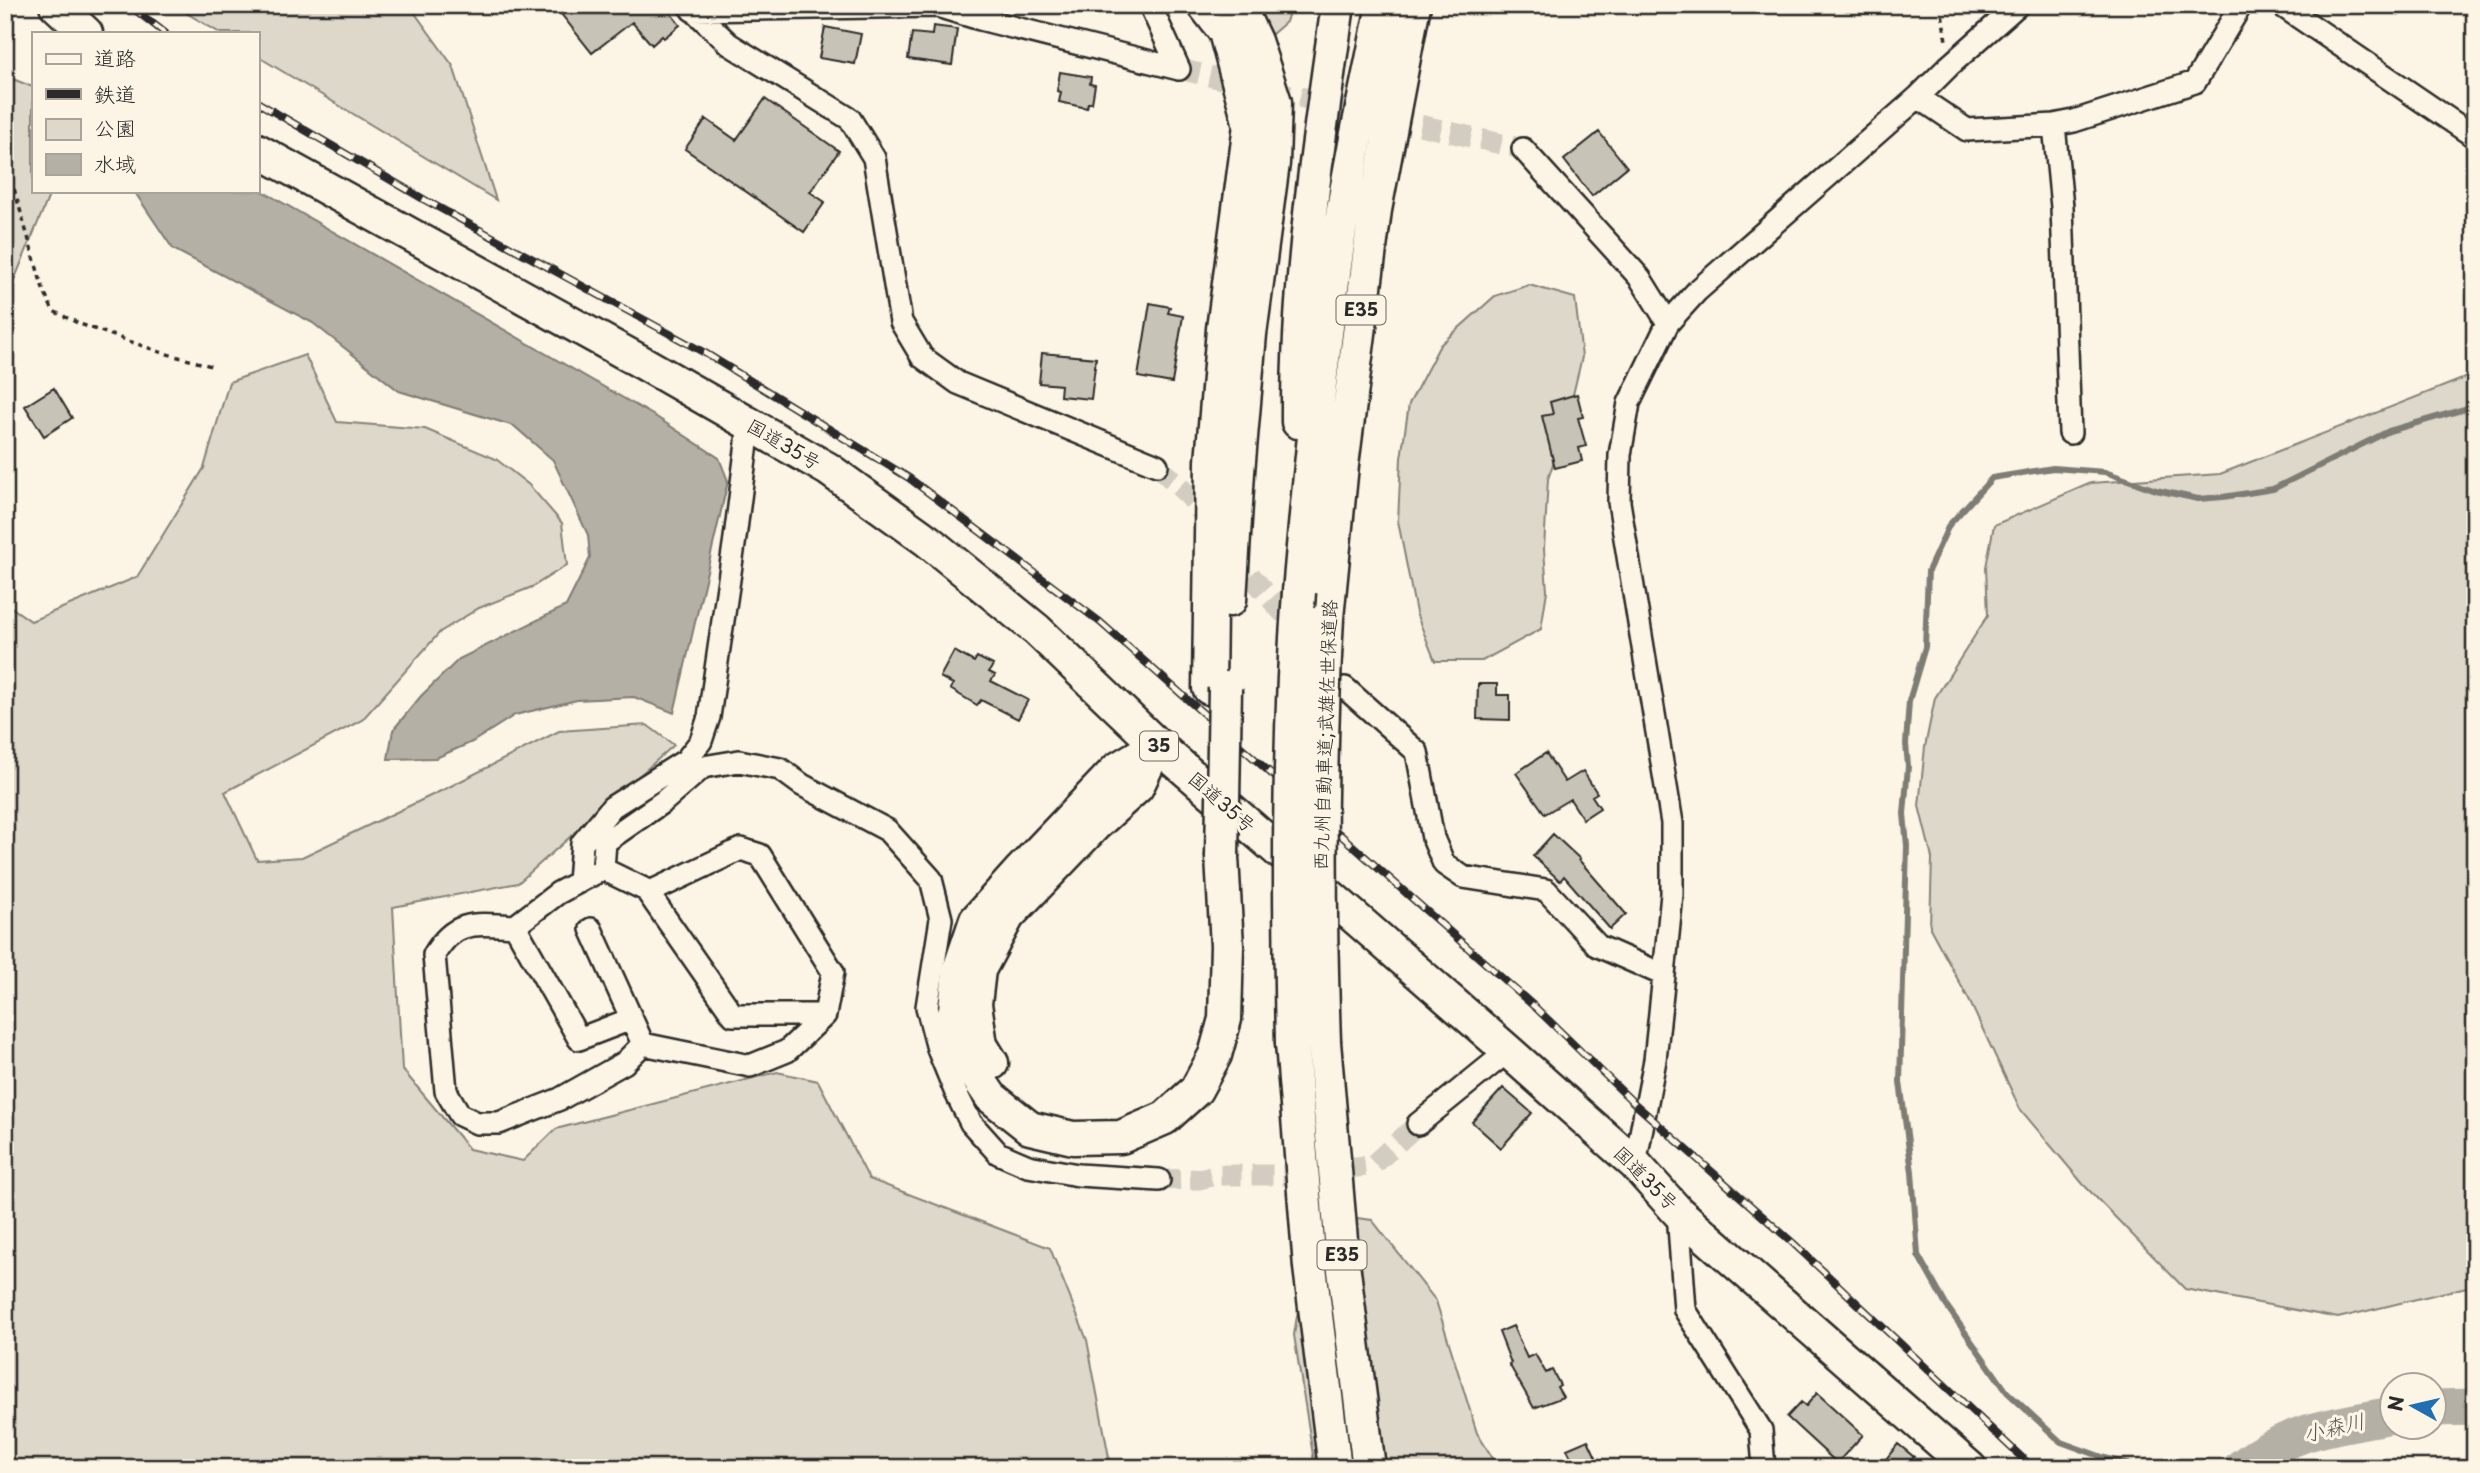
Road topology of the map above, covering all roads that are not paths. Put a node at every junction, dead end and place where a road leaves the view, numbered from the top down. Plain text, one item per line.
1 (56, 5) edge
2 (1150, 5) edge
3 (1204, 5) edge
4 (1238, 5) edge
5 (1338, 5) edge
6 (1383, 5) edge
7 (1414, 5) edge
8 (1421, 5) edge
9 (2018, 5) edge
10 (2241, 5) edge
11 (2281, 5) edge
12 (690, 8) edge
13 (85, 32) edge
14 (1396, 94) junction
15 (1918, 97) junction
16 (2053, 125) junction
17 (2475, 137) edge
18 (1522, 149) tunnel mouth
19 (259, 151) edge
20 (1668, 323) junction
21 (748, 423) junction
22 (2070, 433) dead end
23 (1157, 465) tunnel mouth
24 (1299, 592) junction
25 (1217, 688) junction
26 (1345, 688) dead end
27 (1157, 745) junction
28 (603, 869) junction
29 (579, 882) junction
30 (648, 893) junction
31 (515, 926) junction
32 (592, 929) dead end
33 (1664, 975) junction
34 (825, 1015) junction
35 (631, 1019) junction
36 (643, 1044) junction
37 (1508, 1051) junction
38 (1418, 1124) tunnel mouth
39 (1634, 1164) junction
40 (1159, 1180) tunnel mouth
41 (1678, 1212) junction
42 (1335, 1468) edge
43 (1369, 1468) edge
44 (1764, 1468) edge
45 (1970, 1468) edge

1 - 13 highway
2 - 12 street
3 - 25 highway
4 - 25 highway
5 - 24 highway
6 - 24 highway, 西九州自動車道;武雄佐世保道路 / E35
7 - 14 highway, 西九州自動車道;武雄佐世保道路 / E35
8 - 14 highway
9 - 15 street
10 - 16 street
11 - 17 street
12 - 23 street
14 - 43 highway, 西九州自動車道;武雄佐世保道路 / E35, bridge
15 - 16 street
15 - 20 street
16 - 22 street
18 - 20 street
19 - 21 highway, 国道35号 / 35
20 - 33 street
21 - 27 highway, 国道35号 / 35
21 - 29 street
24 - 42 highway, 西九州自動車道;武雄佐世保道路 / E35, bridge
25 - 27 highway, bridge
26 - 33 street
27 - 37 highway, 国道35号 / 35
28 - 29 street
28 - 30 street
28 - 40 street
29 - 31 street
30 - 34 street
30 - 34 street
31 - 35 street
31 - 36 street
32 - 35 street
33 - 39 street
34 - 36 street
35 - 36 street
37 - 38 street
37 - 39 highway, 国道35号 / 35
39 - 41 highway, 国道35号 / 35
41 - 44 street
41 - 45 highway, 国道35号 / 35

